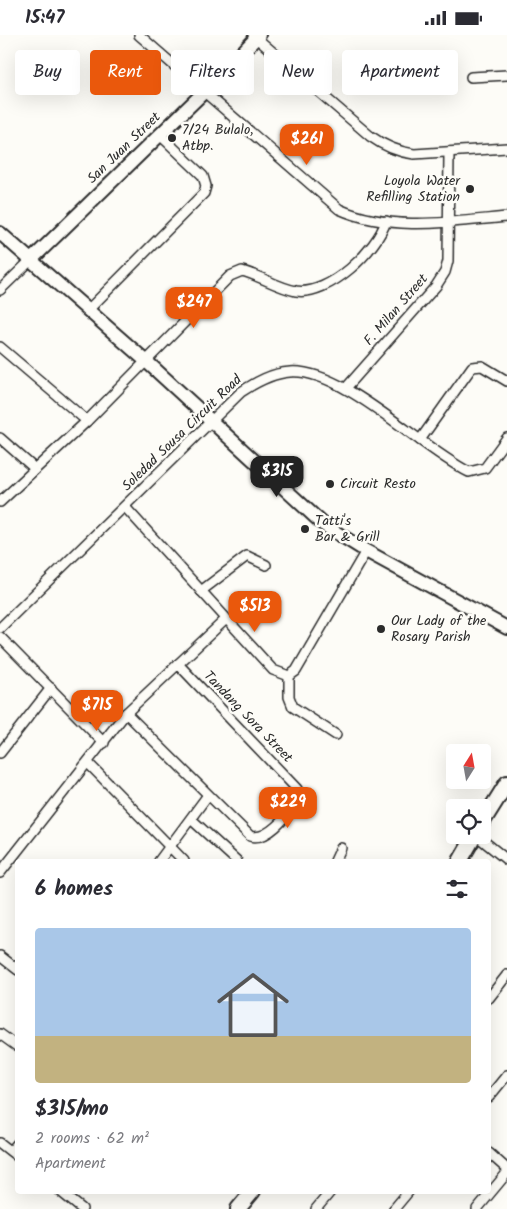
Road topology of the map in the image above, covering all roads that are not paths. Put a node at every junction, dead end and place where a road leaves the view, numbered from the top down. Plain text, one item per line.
1 (139, 35) edge
2 (256, 36) edge
3 (243, 50) edge
4 (171, 62) edge
5 (507, 75) edge
6 (470, 77) dead end
7 (201, 95) edge
8 (210, 95) edge
9 (159, 134) junction
10 (507, 148) edge
11 (449, 152) junction
12 (507, 217) edge
13 (386, 221) junction
14 (449, 223) junction
15 (0, 233) edge
16 (31, 260) junction
17 (0, 290) edge
18 (88, 310) junction
19 (0, 347) edge
20 (146, 361) junction
21 (507, 381) edge
22 (346, 388) junction
23 (87, 421) junction
24 (213, 422) junction
25 (0, 438) edge
26 (507, 438) edge
27 (420, 440) junction
28 (34, 469) junction
29 (0, 502) edge
30 (125, 507) junction
31 (366, 551) junction
32 (266, 565) dead end
33 (201, 591) junction
34 (226, 620) junction
35 (0, 628) edge
36 (507, 628) edge
37 (0, 637) edge
38 (178, 664) junction
39 (289, 676) junction
40 (51, 688) junction
41 (126, 713) junction
42 (336, 735) dead end
43 (104, 743) junction
44 (0, 753) edge
45 (88, 763) junction
46 (507, 783) edge
47 (208, 795) junction
48 (491, 809) edge
49 (191, 819) junction
50 (470, 844) edge
51 (487, 844) edge
52 (170, 846) junction
53 (341, 849) dead end
54 (17, 859) edge
55 (160, 859) edge
56 (182, 859) edge
57 (235, 859) edge
58 (335, 859) edge
59 (461, 859) edge
60 (507, 860) edge
61 (14, 863) edge
62 (0, 873) edge
63 (0, 956) edge
64 (15, 968) edge
65 (507, 975) edge
66 (491, 995) edge
67 (0, 1034) edge
68 (15, 1045) edge
69 (507, 1075) edge
70 (491, 1095) edge
71 (0, 1143) edge
72 (14, 1154) edge
73 (491, 1155) edge
74 (507, 1169) edge
75 (507, 1173) edge
76 (491, 1193) edge
77 (65, 1194) edge
78 (250, 1194) edge
79 (328, 1194) edge
80 (406, 1194) edge
81 (490, 1194) edge
82 (82, 1209) edge
83 (238, 1209) edge
84 (316, 1209) edge
85 (394, 1209) edge
86 (478, 1209) edge

1 - 4 street
2 - 3 main road, San Juan Street
2 - 11 street
5 - 6 street
7 - 9 main road, San Juan Street
8 - 13 street
9 - 16 main road, San Juan Street
9 - 18 street
10 - 11 street
11 - 14 street, F. Milan Street
12 - 14 street
13 - 14 street
13 - 20 street
14 - 22 street, F. Milan Street
15 - 16 main road
16 - 17 street
16 - 18 main road
18 - 20 main road
19 - 23 street
20 - 23 street
20 - 24 main road
21 - 27 street
22 - 24 street, Soledad Sousa Circuit Road
22 - 27 street, Soledad Sousa Circuit Road
23 - 28 street
24 - 30 street, Soledad Sousa Circuit Road
24 - 31 main road
25 - 28 street
26 - 27 street, Soledad Sousa Circuit Road
28 - 29 street
30 - 33 street
30 - 35 street, Soledad Sousa Circuit Road
31 - 36 main road
31 - 39 street
32 - 33 street
33 - 34 street
34 - 38 street
34 - 39 street
37 - 40 street
38 - 41 street
38 - 47 street, Tandang Sora Street
39 - 42 street
40 - 43 street
40 - 44 street
41 - 43 street
41 - 47 street
43 - 45 street
45 - 52 street
45 - 54 street
46 - 48 main road
47 - 49 street
49 - 52 street
49 - 57 street
50 - 59 main road
51 - 60 street
52 - 55 street
52 - 56 street
53 - 58 street
61 - 62 street
63 - 64 street
65 - 66 street
67 - 68 street
69 - 70 street
71 - 72 street
73 - 74 street
75 - 76 street
77 - 82 street
78 - 83 main road
79 - 84 street
80 - 85 street
81 - 86 street

